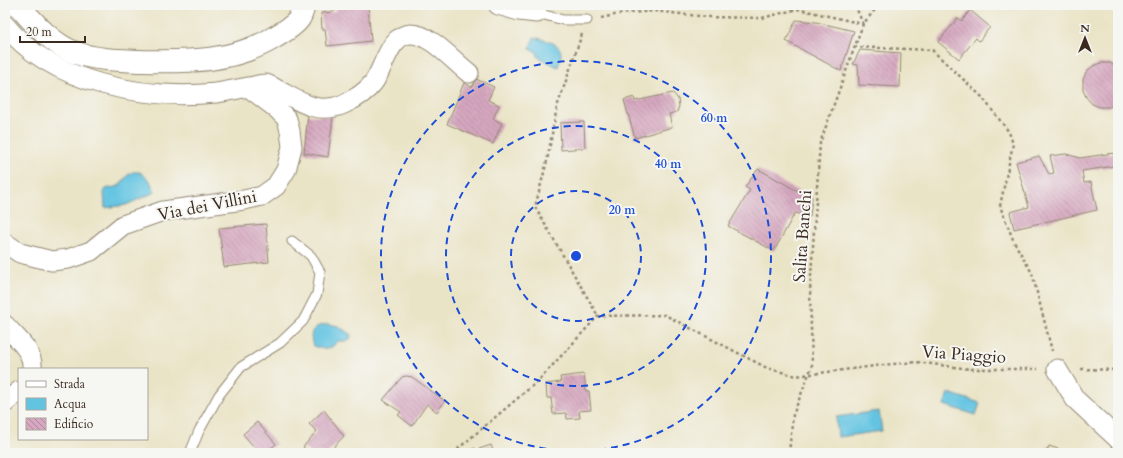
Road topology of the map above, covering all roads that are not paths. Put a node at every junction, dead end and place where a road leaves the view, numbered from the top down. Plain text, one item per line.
1 (18, 5) edge
2 (304, 5) edge
3 (498, 5) edge
4 (537, 14) joint
5 (587, 20) road end
6 (5, 25) edge
7 (469, 73) dead end
8 (248, 87) junction
9 (292, 241) dead end
10 (5, 243) edge
11 (5, 325) edge
12 (32, 368) edge
13 (1057, 369) road end
14 (18, 392) edge
15 (5, 404) edge
16 (1118, 439) edge
17 (190, 453) edge

1 - 2 main road
3 - 4 street
4 - 5 lane
6 - 8 street
7 - 8 street
8 - 10 street, Via dei Villini
9 - 17 lane
11 - 12 street
13 - 16 street
14 - 15 street

